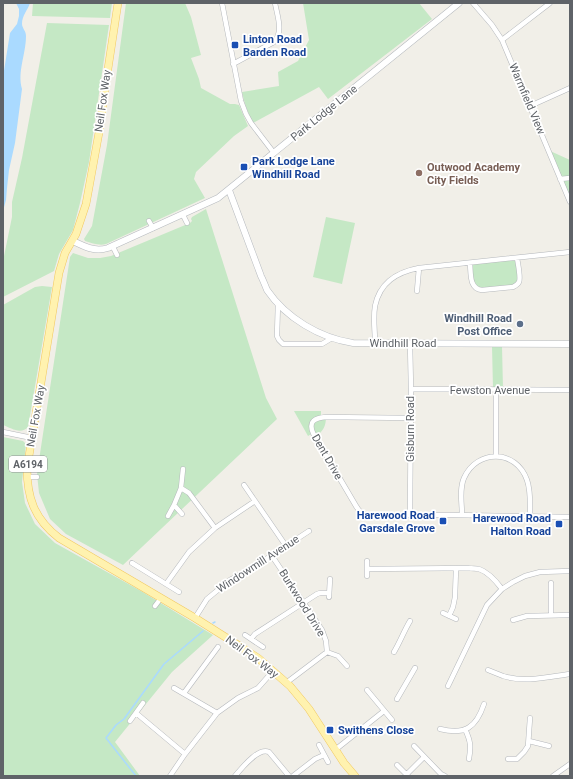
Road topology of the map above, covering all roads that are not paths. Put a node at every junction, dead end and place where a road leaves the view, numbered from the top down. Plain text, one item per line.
1 (118, 3) edge
2 (222, 3) edge
3 (275, 3) edge
4 (459, 3) edge
5 (474, 3) edge
6 (550, 3) edge
7 (502, 40) junction
8 (233, 64) junction
9 (570, 88) edge
10 (530, 106) junction
11 (274, 153) junction
12 (570, 178) edge
13 (560, 179) junction
14 (229, 190) junction
15 (570, 202) edge
16 (183, 215) junction
17 (149, 221) dead end
18 (187, 223) dead end
19 (153, 228) junction
20 (73, 241) junction
21 (113, 247) junction
22 (570, 252) edge
23 (117, 254) dead end
24 (518, 258) junction
25 (470, 264) junction
26 (419, 268) junction
27 (417, 291) dead end
28 (278, 303) junction
29 (332, 338) junction
30 (375, 343) junction
31 (410, 343) junction
32 (570, 344) edge
33 (411, 389) junction
34 (496, 390) junction
35 (570, 390) edge
36 (410, 418) junction
37 (3, 432) edge
38 (32, 438) junction
39 (496, 456) junction
40 (183, 469) dead end
41 (27, 477) junction
42 (36, 477) dead end
43 (244, 485) dead end
44 (181, 488) junction
45 (255, 500) junction
46 (174, 506) junction
47 (182, 514) dead end
48 (410, 515) junction
49 (462, 515) junction
50 (168, 516) dead end
51 (530, 517) junction
52 (570, 517) edge
53 (216, 528) junction
54 (309, 531) dead end
55 (286, 546) junction
56 (272, 556) junction
57 (367, 561) dead end
58 (132, 563) dead end
59 (368, 569) junction
60 (456, 569) junction
61 (570, 572) edge
62 (367, 576) dead end
63 (330, 579) dead end
64 (551, 583) dead end
65 (166, 584) junction
66 (502, 589) junction
67 (179, 592) dead end
68 (161, 598) junction
69 (304, 602) junction
70 (155, 606) dead end
71 (443, 613) dead end
72 (551, 615) junction
73 (570, 615) edge
74 (449, 616) junction
75 (195, 618) junction
76 (456, 619) dead end
77 (513, 620) dead end
78 (410, 621) dead end
79 (245, 635) dead end
80 (251, 639) junction
81 (218, 646) dead end
82 (263, 647) dead end
83 (327, 652) junction
84 (394, 652) dead end
85 (347, 666) dead end
86 (415, 668) dead end
87 (492, 670) dead end
88 (273, 671) junction
89 (570, 674) edge
90 (286, 683) junction
91 (448, 686) dead end
92 (174, 688) dead end
93 (367, 690) dead end
94 (184, 693) junction
95 (397, 699) dead end
96 (143, 703) dead end
97 (484, 704) dead end
98 (384, 711) junction
99 (136, 713) junction
100 (217, 713) junction
101 (530, 718) dead end
102 (392, 720) dead end
103 (130, 721) dead end
104 (440, 729) dead end
105 (465, 729) junction
106 (529, 741) junction
107 (319, 745) dead end
108 (414, 746) dead end
109 (549, 746) dead end
110 (334, 750) junction
111 (185, 754) junction
112 (324, 755) junction
113 (424, 757) junction
114 (469, 759) dead end
115 (508, 759) dead end
116 (517, 759) junction
117 (328, 762) dead end
118 (570, 764) edge
119 (397, 765) dead end
120 (517, 765) dead end
121 (407, 775) edge
122 (170, 776) edge
123 (235, 776) edge
124 (289, 776) edge
125 (293, 776) edge
126 (355, 776) edge
127 (445, 776) edge
128 (553, 776) edge

1 - 20 main road, Neil Fox Way / A6194
2 - 8 street
3 - 8 street
4 - 11 street, Park Lodge Lane
5 - 7 street, Warmfield View
6 - 7 street
7 - 10 street, Warmfield View
8 - 11 street
9 - 10 street
10 - 13 street, Warmfield View
11 - 14 street, Park Lodge Lane
12 - 13 street
13 - 15 street, Warmfield View
14 - 16 street, Park Lodge Lane
14 - 28 street, Windhill Road
16 - 18 street
16 - 19 street, Park Lodge Lane
17 - 19 street
19 - 21 street, Park Lodge Lane
20 - 21 street, Park Lodge Lane
20 - 38 main road, Neil Fox Way / A6194
21 - 23 street
22 - 24 street
24 - 25 street
24 - 25 street
25 - 26 street
26 - 27 street
26 - 30 street
28 - 29 street, Windhill Road
28 - 29 street
29 - 30 street, Windhill Road
30 - 31 street, Windhill Road
31 - 32 street, Windhill Road
31 - 33 street, Gisburn Road
33 - 34 street, Fewston Avenue
33 - 36 street, Gisburn Road
34 - 35 street, Fewston Avenue
34 - 39 street
36 - 48 street, Gisburn Road
36 - 48 street, Dent Drive
37 - 38 street
38 - 41 main road, Neil Fox Way / A6194
39 - 49 street
39 - 51 street
40 - 44 street
41 - 42 street
41 - 68 main road, Neil Fox Way / A6194
43 - 45 street
44 - 46 street
44 - 53 street
45 - 53 street
45 - 55 street
46 - 47 street
46 - 50 street
48 - 49 street
49 - 51 street
51 - 52 street
53 - 65 street
54 - 55 street, Windowmill Avenue
55 - 56 street, Windowmill Avenue
56 - 69 street, Burkwood Drive
56 - 75 street, Windowmill Avenue
57 - 59 street
58 - 65 street
59 - 60 street
59 - 62 street
60 - 66 street
60 - 74 street
61 - 66 street
63 - 69 street
64 - 72 street
65 - 67 street
66 - 91 street
68 - 70 street
68 - 75 main road, Neil Fox Way / A6194
69 - 80 street
69 - 83 street, Burkwood Drive
71 - 74 street
72 - 73 street
72 - 77 street
74 - 76 street
75 - 88 main road, Neil Fox Way / A6194
78 - 84 street
79 - 80 street
80 - 82 street
81 - 94 street
83 - 85 street
83 - 90 street
86 - 95 street
87 - 89 street
88 - 90 main road, Neil Fox Way / A6194
88 - 100 street
90 - 110 main road, Neil Fox Way / A6194
92 - 94 street
93 - 98 street
94 - 100 street
96 - 99 street
97 - 105 street
98 - 102 street
98 - 110 street
99 - 103 street
99 - 111 street
100 - 111 street
101 - 106 street
104 - 105 street
105 - 114 street
106 - 109 street
106 - 116 street
107 - 112 street
108 - 113 street
110 - 126 main road, Neil Fox Way / A6194
111 - 122 street
112 - 117 street
112 - 125 street
113 - 121 street
113 - 127 street
115 - 116 street
116 - 120 street
118 - 128 street
119 - 121 street
123 - 124 street

